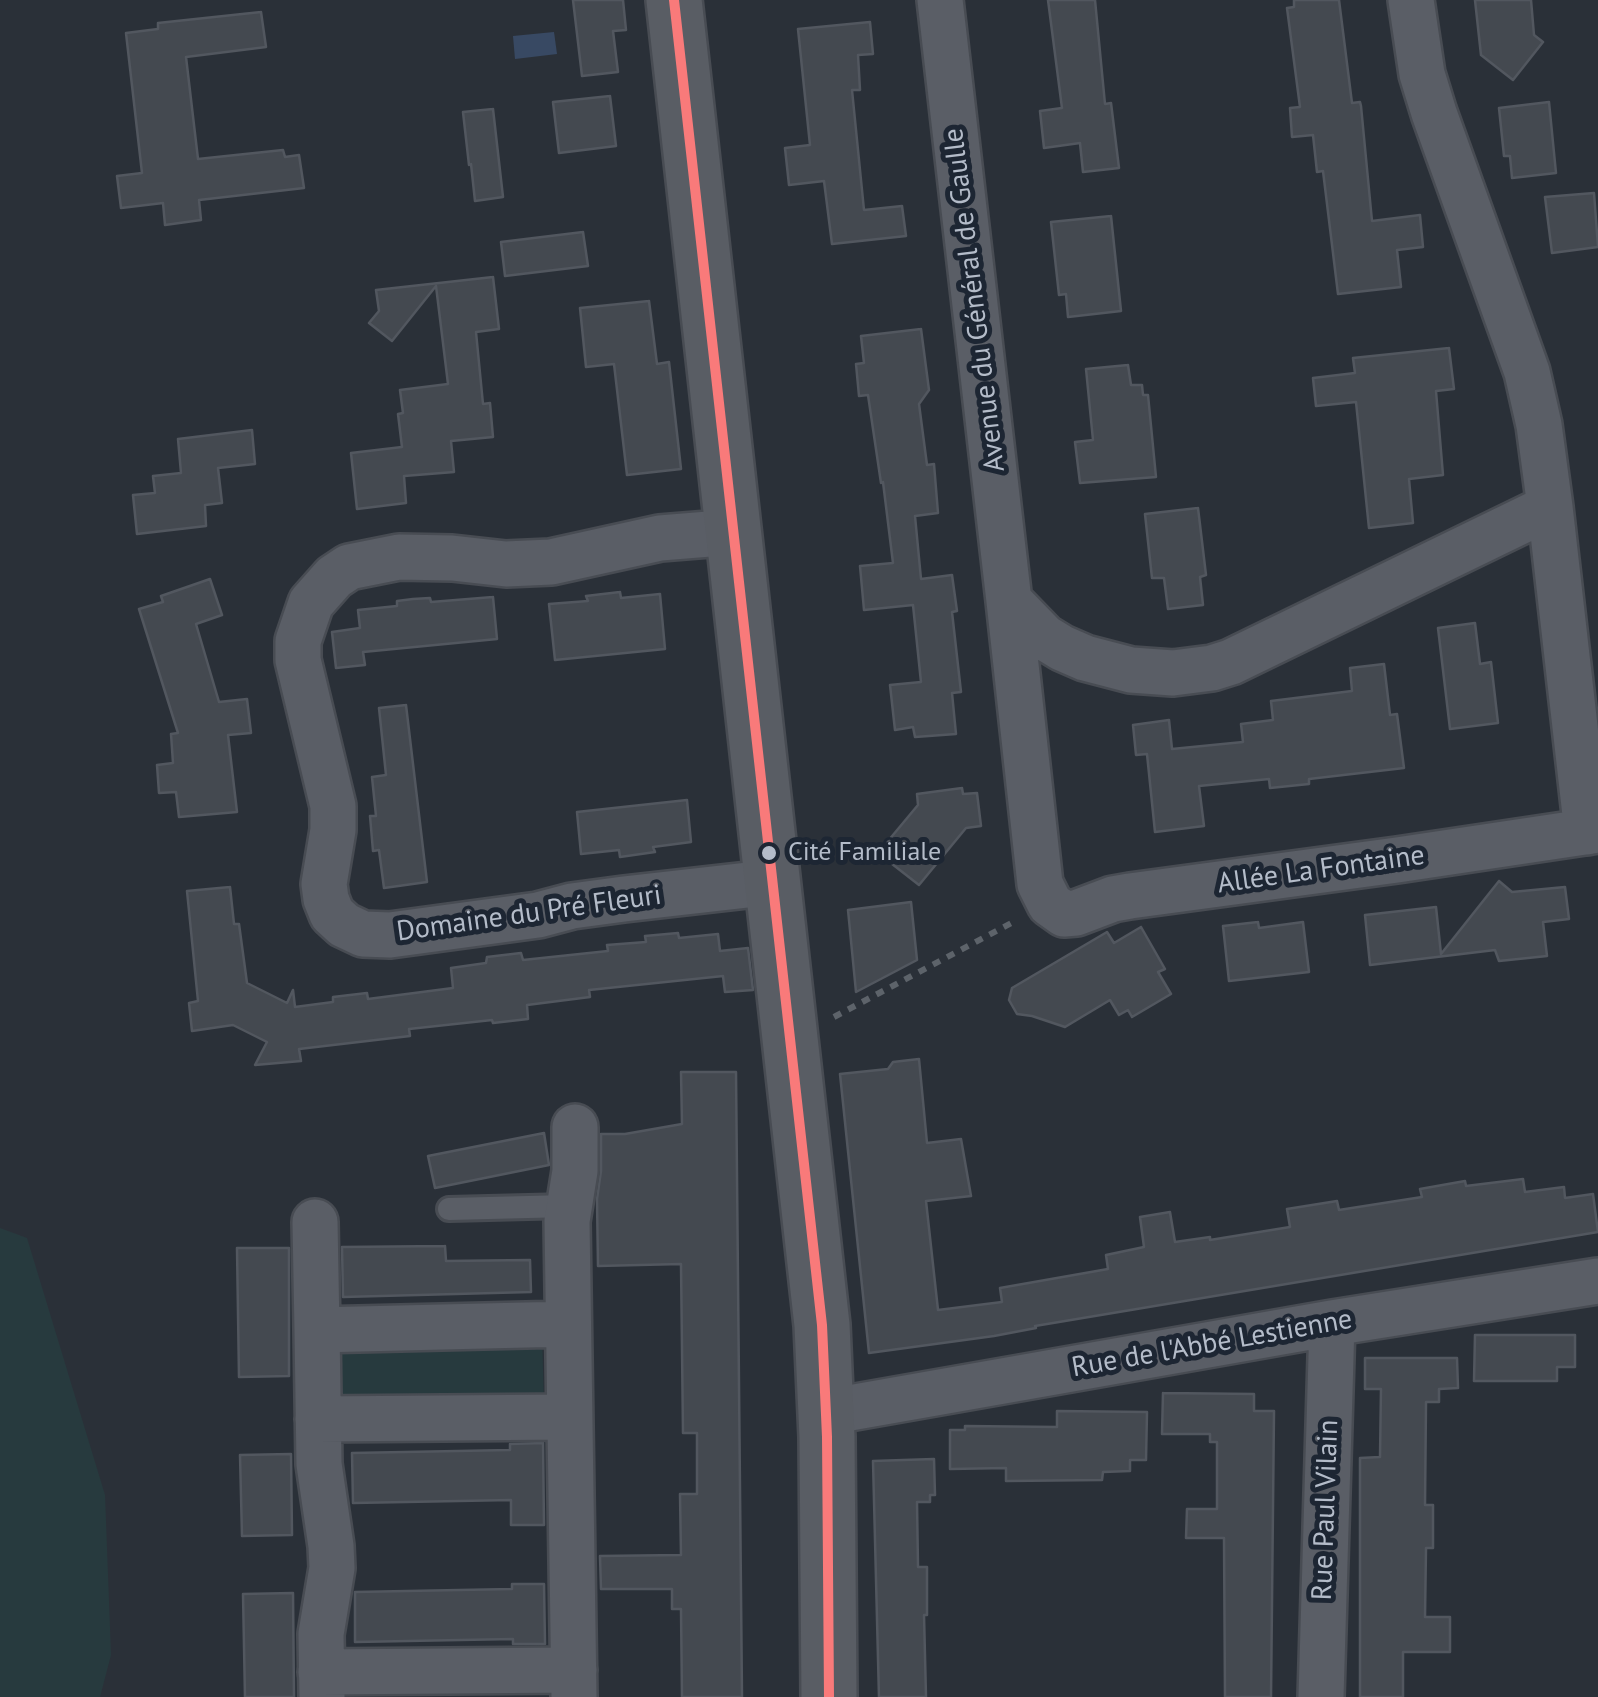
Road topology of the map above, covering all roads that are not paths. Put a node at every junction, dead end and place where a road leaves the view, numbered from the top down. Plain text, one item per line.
1 (674, 0) edge
2 (940, 0) edge
3 (1411, 0) edge
4 (1550, 507) junction
5 (734, 532) junction
6 (1009, 600) junction
7 (1593, 831) edge
8 (774, 882) junction
9 (1050, 904) joint
10 (575, 1127) dead end
11 (568, 1206) junction
12 (449, 1209) dead end
13 (315, 1222) dead end
14 (1598, 1281) edge
15 (1332, 1323) junction
16 (568, 1324) junction
17 (317, 1330) junction
18 (826, 1412) junction
19 (569, 1416) junction
20 (318, 1419) junction
21 (574, 1683) edge
22 (322, 1685) edge
23 (829, 1697) edge
24 (1321, 1697) edge

1 - 5 street
2 - 6 street, Avenue du Général de Gaulle
3 - 4 street
4 - 6 street
4 - 7 street
5 - 8 street
5 - 8 street, Domaine du Pré Fleuri
6 - 9 street, Avenue du Général de Gaulle
7 - 9 street, Allée La Fontaine
8 - 18 street
10 - 11 street
11 - 12 lane
11 - 16 street
13 - 17 street
14 - 15 street, Rue de l'Abbé Lestienne
15 - 18 street, Rue de l'Abbé Lestienne
15 - 24 street, Rue Paul Vilain
16 - 17 street
16 - 19 street
17 - 20 street
18 - 23 street
19 - 20 street
19 - 21 street
20 - 22 street
21 - 22 street

